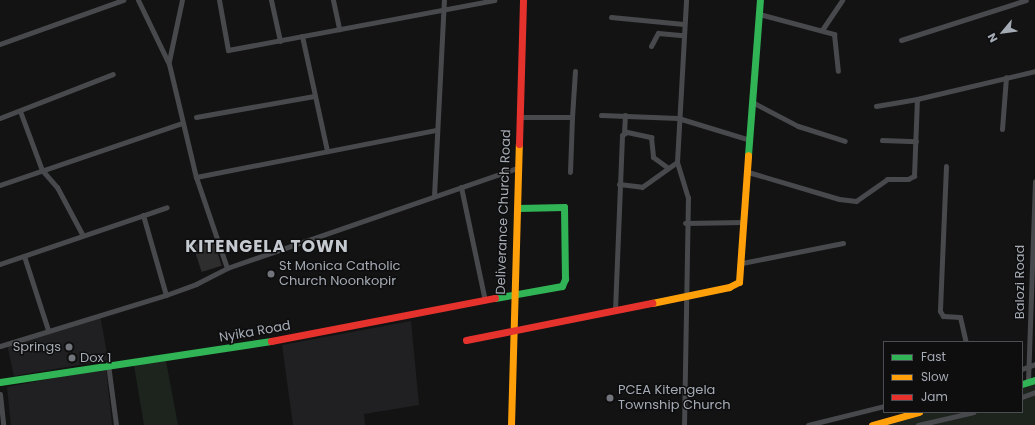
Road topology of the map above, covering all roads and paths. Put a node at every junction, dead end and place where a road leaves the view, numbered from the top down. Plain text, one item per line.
1 (123, 0) edge
2 (138, 0) edge
3 (182, 0) edge
4 (219, 0) edge
5 (271, 0) edge
6 (333, 0) edge
7 (444, 0) edge
8 (493, 0) edge
9 (523, 0) edge
10 (686, 0) edge
11 (760, 0) edge
12 (842, 0) edge
13 (1026, 0) edge
14 (470, 2) edge
15 (444, 9) junction
16 (759, 14) junction
17 (611, 17) dead end
18 (684, 24) junction
19 (339, 29) junction
20 (822, 30) junction
21 (683, 34) junction
22 (302, 36) junction
23 (901, 40) dead end
24 (280, 41) junction
25 (0, 44) edge
26 (651, 46) dead end
27 (169, 64) junction
28 (575, 71) dead end
29 (838, 71) dead end
30 (1035, 71) edge
31 (113, 74) dead end
32 (1006, 77) junction
33 (314, 96) junction
34 (917, 99) junction
35 (752, 102) junction
36 (876, 106) dead end
37 (20, 111) junction
38 (601, 115) dead end
39 (625, 115) junction
40 (1, 116) edge
41 (196, 117) dead end
42 (520, 117) junction
43 (572, 117) junction
44 (678, 118) junction
45 (182, 122) junction
46 (1002, 129) dead end
47 (436, 130) junction
48 (624, 133) junction
49 (750, 140) junction
50 (882, 140) dead end
51 (844, 141) dead end
52 (916, 141) junction
53 (326, 151) junction
54 (677, 162) junction
55 (946, 166) dead end
56 (667, 167) junction
57 (518, 168) junction
58 (42, 170) junction
59 (570, 172) dead end
60 (748, 172) junction
61 (196, 177) junction
62 (1035, 181) edge
63 (619, 184) junction
64 (0, 185) edge
65 (461, 187) junction
66 (434, 196) junction
67 (167, 207) dead end
68 (518, 208) junction
69 (143, 214) junction
70 (744, 222) junction
71 (685, 223) junction
72 (82, 234) junction
73 (1033, 241) edge
74 (843, 243) dead end
75 (24, 256) junction
76 (742, 262) junction
77 (0, 264) edge
78 (227, 268) junction
79 (166, 295) junction
80 (513, 296) junction
81 (685, 296) junction
82 (485, 301) junction
83 (615, 310) junction
84 (48, 330) junction
85 (513, 331) junction
86 (466, 340) dead end
87 (966, 341) edge
88 (0, 346) edge
89 (108, 364) junction
90 (1033, 365) edge
91 (1023, 369) edge
92 (0, 382) edge
93 (1028, 382) edge
94 (1035, 392) edge
95 (0, 394) edge
96 (1023, 397) edge
97 (883, 406) edge
98 (915, 413) edge
99 (970, 413) edge
100 (3, 425) edge
101 (116, 425) edge
102 (511, 425) edge
103 (684, 425) edge
104 (808, 425) edge
105 (872, 425) edge
106 (918, 425) edge

1 - 25 street
2 - 27 street
3 - 27 street
4 - 24 street
5 - 24 street
6 - 19 street
7 - 15 street
8 - 14 street
9 - 42 main road, Deliverance Church Road
10 - 18 street
11 - 16 main road
12 - 20 street
13 - 23 street
14 - 15 street
15 - 19 street
15 - 47 street
16 - 20 street
16 - 35 main road
17 - 18 street
18 - 21 street
19 - 22 street
20 - 29 street
21 - 26 street
21 - 44 street
22 - 24 street
22 - 33 street
27 - 45 street
28 - 43 street
30 - 32 street
31 - 37 street
32 - 34 street
32 - 46 street
33 - 41 street
33 - 53 street
34 - 36 street
34 - 52 street
35 - 49 main road
35 - 51 street
37 - 40 street
37 - 58 street
38 - 39 street
39 - 44 street
39 - 48 street
42 - 43 street
42 - 57 main road, Deliverance Church Road
43 - 59 street
44 - 49 street
44 - 54 street
45 - 58 street
45 - 61 street
47 - 53 street
47 - 66 street
48 - 56 street
48 - 63 street
49 - 60 main road
50 - 52 street
52 - 60 street
53 - 61 street
54 - 56 street
54 - 71 street
55 - 87 street
56 - 63 street
57 - 65 street
57 - 68 main road, Deliverance Church Road
58 - 64 street
58 - 72 street
60 - 70 main road
61 - 78 street
62 - 73 street, Balozi Road
63 - 83 street
65 - 66 street
65 - 82 street
66 - 78 street
67 - 69 street
68 - 80 main road, Deliverance Church Road
68 - 80 main road, Nyika Road
69 - 72 street
69 - 79 street
70 - 71 street
70 - 76 main road
71 - 81 street
72 - 75 street
73 - 90 street, Balozi Road
74 - 76 street
75 - 77 street
75 - 84 street
76 - 81 main road
78 - 79 street
79 - 84 street
80 - 82 main road, Nyika Road
80 - 85 main road, Deliverance Church Road
81 - 83 main road
81 - 103 street
82 - 89 main road, Nyika Road
83 - 85 main road
84 - 88 street
85 - 86 main road
85 - 102 main road, Deliverance Church Road
89 - 92 main road, Nyika Road
89 - 101 street
90 - 91 street
90 - 93 street, Balozi Road
94 - 96 street
95 - 100 street
97 - 104 street
98 - 105 main road
99 - 106 street

